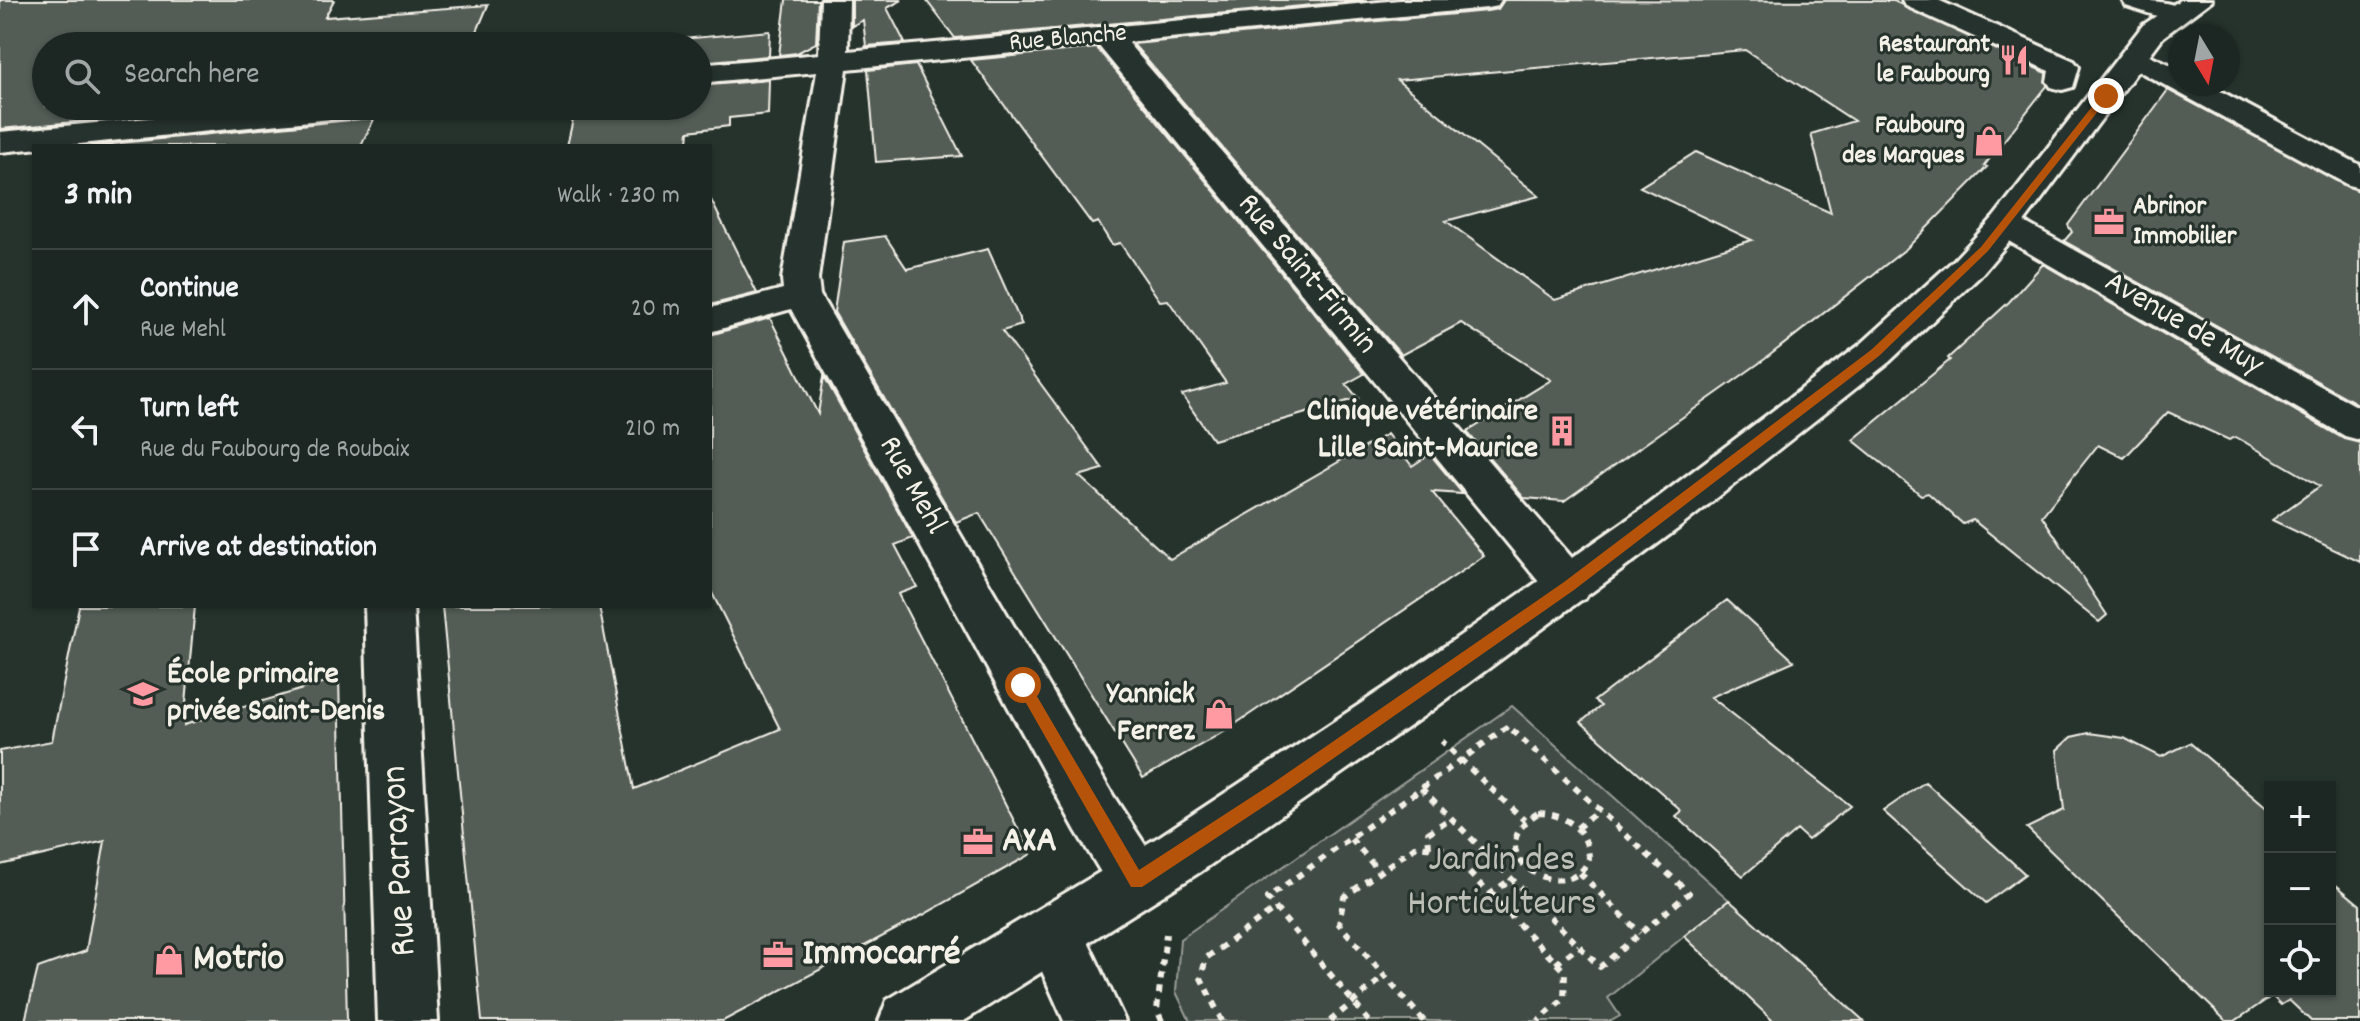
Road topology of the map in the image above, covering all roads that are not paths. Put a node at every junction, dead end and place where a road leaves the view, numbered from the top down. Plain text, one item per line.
1 (835, 0) edge
2 (1487, 0) edge
3 (1916, 0) edge
4 (2136, 0) edge
5 (2187, 7) edge
6 (1106, 36) junction
7 (2134, 57) junction
8 (833, 62) junction
9 (712, 73) edge
10 (2168, 75) edge
11 (2062, 81) dead end
12 (2206, 96) edge
13 (227, 120) edge
14 (0, 142) edge
15 (2360, 178) edge
16 (2005, 225) junction
17 (802, 295) junction
18 (712, 319) edge
19 (2360, 426) edge
20 (1569, 586) junction
21 (389, 608) edge
22 (1137, 881) junction
23 (1054, 933) junction
24 (408, 1021) edge
25 (909, 1021) edge
26 (1095, 1021) edge

1 - 8 street
2 - 6 street, Rue Blanche
3 - 11 street
4 - 5 street
5 - 7 street
6 - 8 street, Rue Blanche
6 - 20 street, Rue Saint-Firmin
7 - 10 street
7 - 16 street
8 - 9 street, Rue Blanche
8 - 17 street
12 - 15 street
13 - 14 street
16 - 19 street, Avenue de Muy
16 - 20 street
17 - 18 street
17 - 22 street, Rue Mehl
20 - 22 street
21 - 24 street, Rue Parrayon
22 - 23 street
23 - 25 street
23 - 26 street

